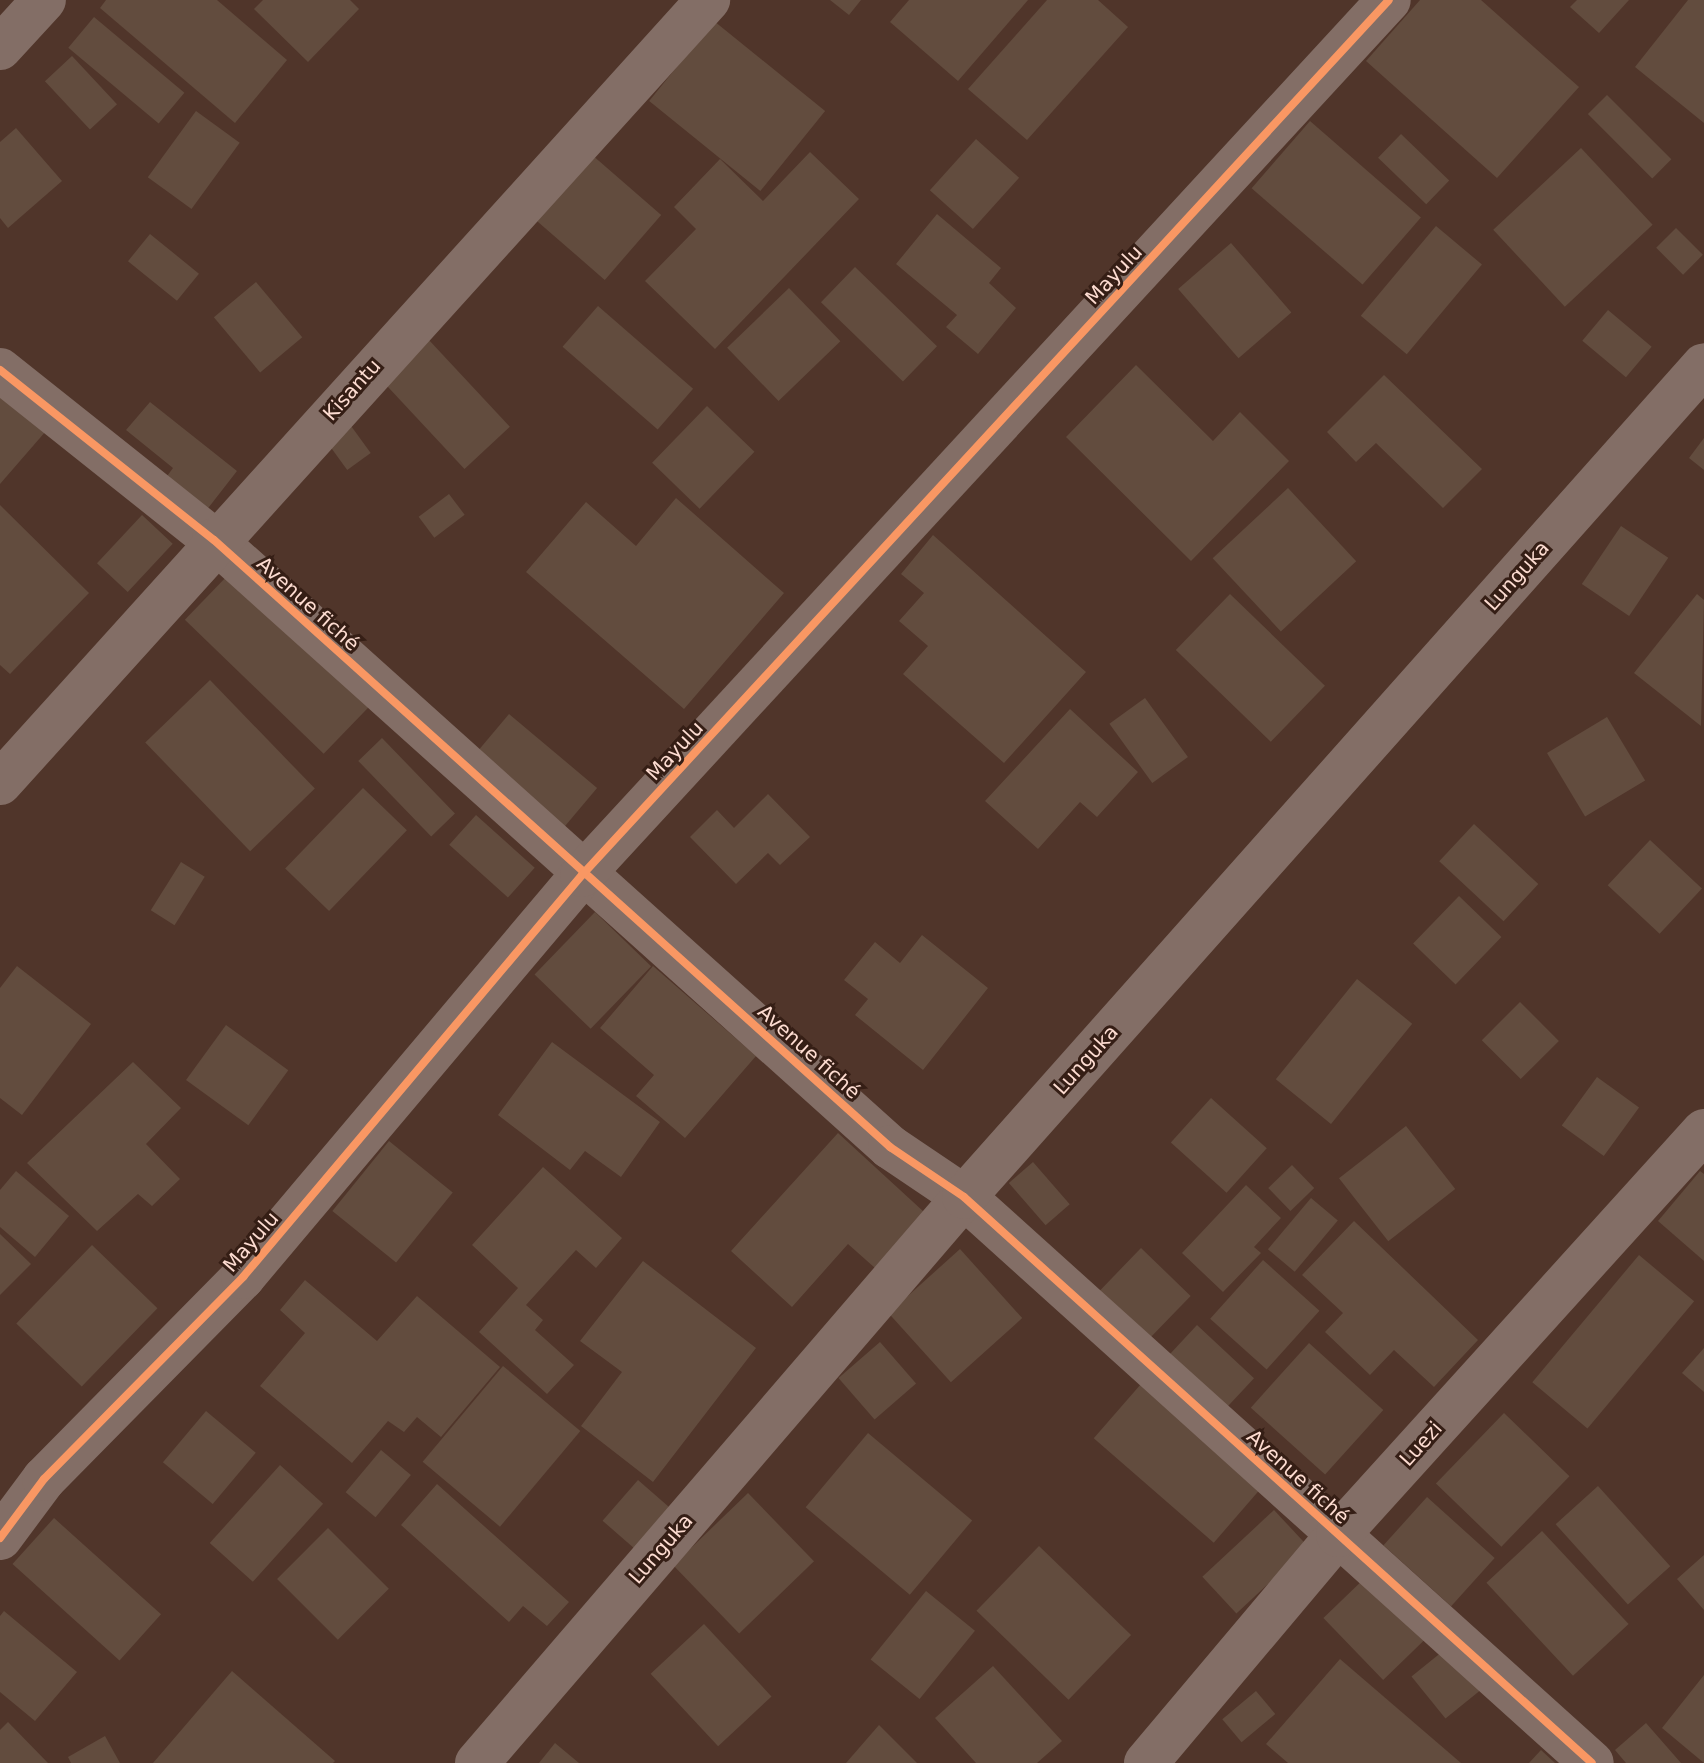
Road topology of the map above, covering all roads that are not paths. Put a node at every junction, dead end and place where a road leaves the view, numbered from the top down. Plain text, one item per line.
1 (44, 0) edge
2 (708, 0) edge
3 (1389, 0) edge
4 (0, 48) edge
5 (1704, 365) edge
6 (0, 370) edge
7 (214, 540) junction
8 (0, 783) edge
9 (582, 875) junction
10 (1704, 1131) edge
11 (964, 1197) junction
12 (1338, 1535) junction
13 (0, 1538) edge
14 (477, 1763) edge
15 (1146, 1763) edge
16 (1592, 1763) edge

1 - 4 street
2 - 7 street, Kisantu
3 - 9 street, Mayulu
5 - 11 street, Lunguka
6 - 7 street, Avenue fiché
7 - 8 street, Kisantu
7 - 9 street, Avenue fiché
9 - 11 street, Avenue fiché
9 - 13 street, Mayulu
10 - 12 street, Luezi
11 - 12 street, Avenue fiché
11 - 14 street, Lunguka
12 - 15 street, Luezi
12 - 16 street, Avenue fiché

